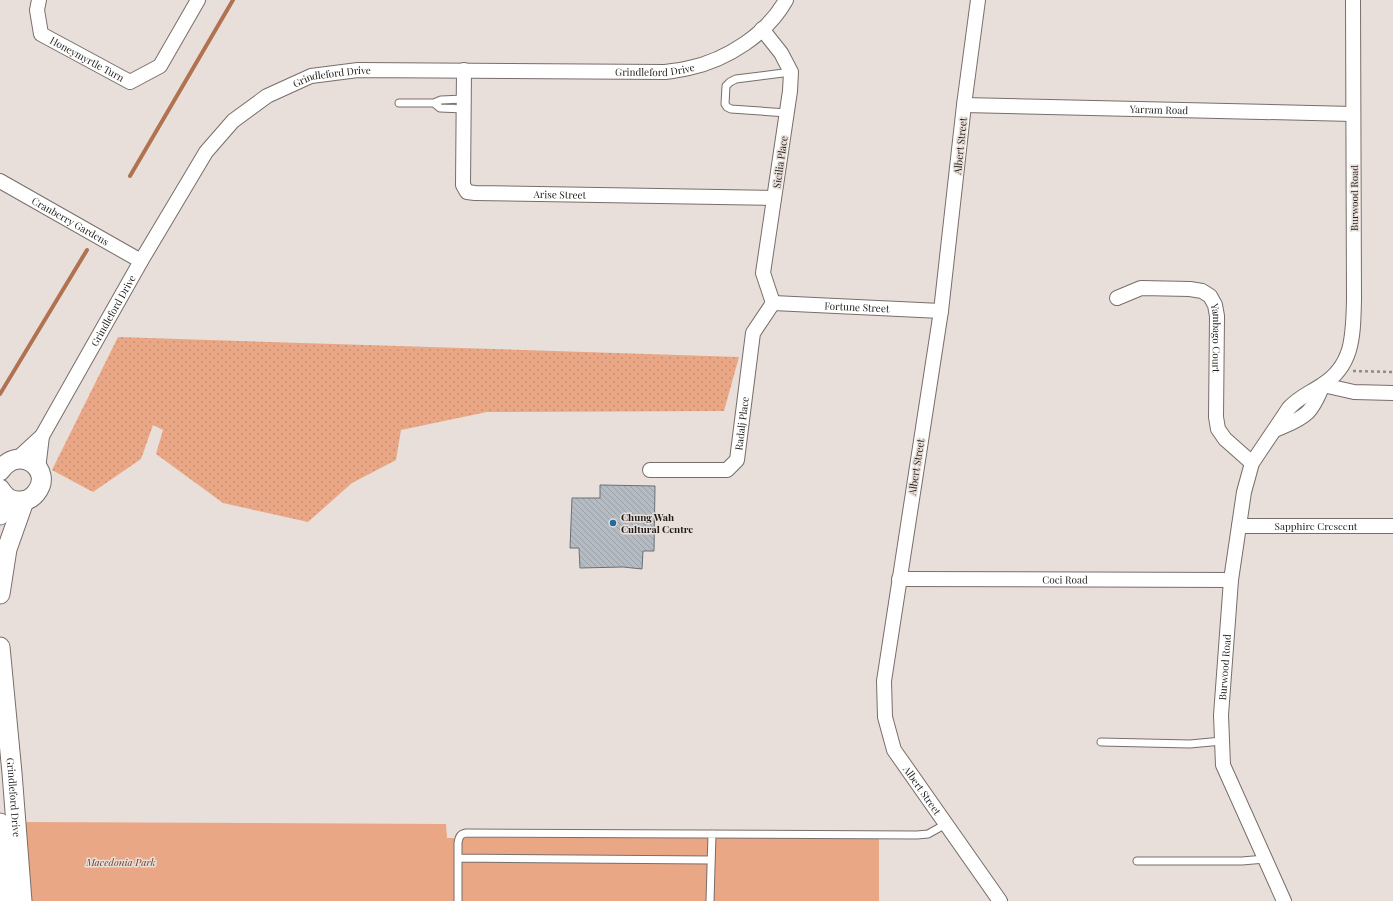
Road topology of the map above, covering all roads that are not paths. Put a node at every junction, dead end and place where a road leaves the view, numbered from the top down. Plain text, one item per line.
1 (39, 0) edge
2 (198, 0) edge
3 (786, 0) edge
4 (978, 0) edge
5 (1353, 0) edge
6 (762, 29) junction
7 (464, 70) junction
8 (791, 72) junction
9 (399, 103) dead end
10 (464, 104) junction
11 (964, 105) junction
12 (787, 113) junction
13 (1353, 114) junction
14 (1, 185) edge
15 (774, 198) junction
16 (141, 261) junction
17 (1117, 298) dead end
18 (773, 303) junction
19 (941, 311) junction
20 (1323, 385) junction
21 (1393, 393) edge
22 (42, 436) junction
23 (7, 462) edge
24 (1252, 463) junction
25 (38, 469) junction
26 (650, 470) dead end
27 (2, 492) edge
28 (24, 501) junction
29 (0, 515) edge
30 (1239, 526) junction
31 (1393, 526) edge
32 (899, 578) junction
33 (1230, 580) junction
34 (0, 594) edge
35 (0, 647) edge
36 (1222, 741) junction
37 (1101, 742) dead end
38 (6, 774) edge
39 (0, 823) edge
40 (946, 824) junction
41 (712, 834) junction
42 (458, 858) junction
43 (1265, 859) junction
44 (711, 860) junction
45 (1137, 861) dead end
46 (6, 901) edge
47 (22, 901) edge
48 (458, 901) edge
49 (710, 901) edge
50 (1000, 901) edge
51 (1284, 901) edge

1 - 2 street, Honeymyrtle Turn
3 - 6 street, Grindleford Drive
4 - 11 street, Albert Street
5 - 13 street, Burwood Road
6 - 7 street, Grindleford Drive
6 - 8 street, Sicilia Place
7 - 10 street, Arise Street
7 - 16 street, Grindleford Drive
8 - 12 street, Sicilia Place
8 - 12 lane
9 - 10 lane
10 - 15 street, Arise Street
11 - 13 street, Yarram Road
11 - 19 street, Albert Street
12 - 15 street, Sicilia Place
13 - 20 street, Burwood Road
14 - 16 street, Cranberry Gardens
15 - 18 street, Sicilia Place
16 - 22 street, Grindleford Drive
17 - 24 street, Yambago Court
18 - 19 street, Fortune Street
18 - 26 street, Radalj Place
19 - 32 street, Albert Street
20 - 21 street
20 - 24 street, Burwood Road
22 - 23 street, Grindleford Drive
22 - 25 street, Grindleford Drive
23 - 25 street, Grindleford Drive
24 - 30 street, Burwood Road
25 - 28 street, Grindleford Drive
27 - 28 street
27 - 29 street
28 - 34 street
30 - 31 street, Sapphire Crescent
30 - 33 street, Burwood Road
32 - 33 street, Coci Road
32 - 40 street, Albert Street
33 - 36 street, Burwood Road
35 - 38 street, Grindleford Drive
36 - 37 lane
36 - 43 street, Burwood Road
38 - 47 street, Grindleford Drive
39 - 46 street, Grindleford Drive
40 - 41 lane
40 - 50 street, Albert Street
41 - 42 lane
41 - 44 lane
42 - 44 lane
42 - 48 lane
43 - 45 lane
43 - 51 street, Burwood Road
44 - 49 lane

